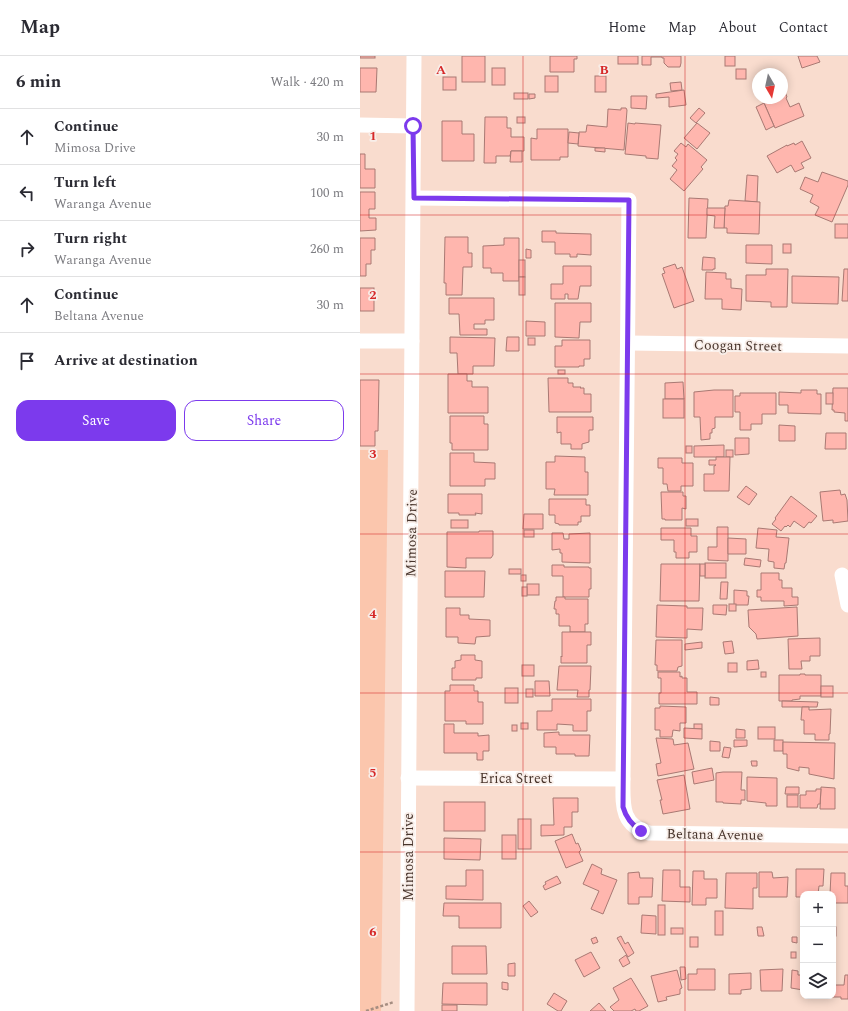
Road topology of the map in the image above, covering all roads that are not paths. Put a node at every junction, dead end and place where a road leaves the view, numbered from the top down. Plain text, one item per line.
1 (414, 56) edge
2 (360, 125) edge
3 (413, 126) junction
4 (414, 198) junction
5 (360, 341) edge
6 (412, 341) junction
7 (628, 343) junction
8 (848, 346) edge
9 (842, 575) dead end
10 (848, 605) edge
11 (408, 778) junction
12 (623, 779) junction
13 (848, 836) edge
14 (408, 1004) edge

1 - 3 street, Mimosa Drive
2 - 3 street
3 - 4 street, Mimosa Drive
4 - 6 street, Mimosa Drive
4 - 7 street, Beltana Avenue
5 - 6 street
6 - 11 street, Mimosa Drive
7 - 8 street, Coogan Street
7 - 12 street, Beltana Avenue
9 - 10 street
11 - 12 street, Erica Street
11 - 14 street, Mimosa Drive
12 - 13 street, Beltana Avenue

